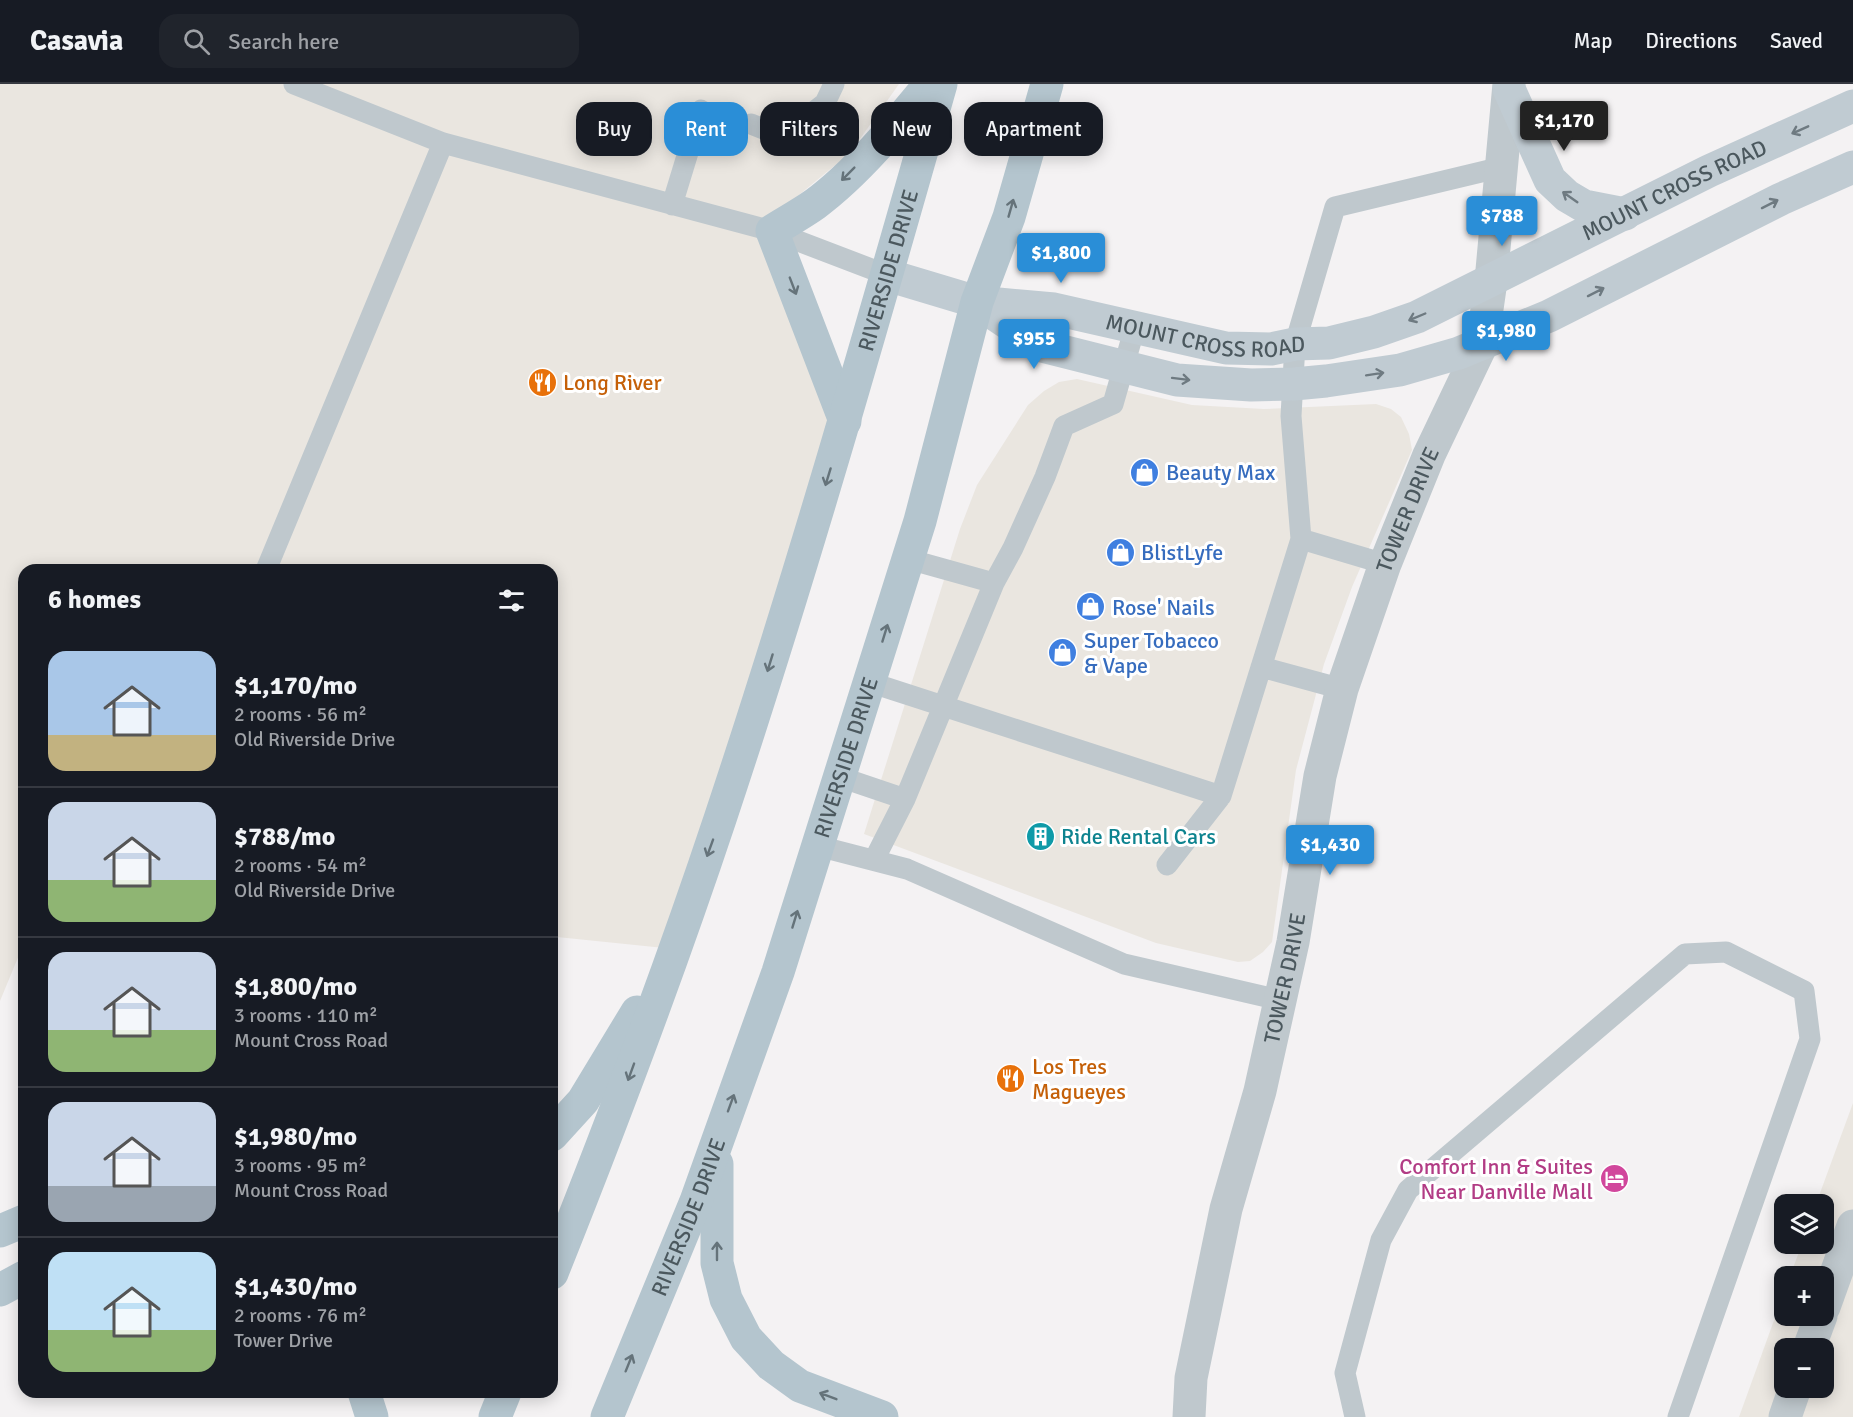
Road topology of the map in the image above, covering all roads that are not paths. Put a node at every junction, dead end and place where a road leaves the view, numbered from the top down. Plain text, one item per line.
1 (834, 84) edge
2 (930, 84) edge
3 (941, 84) edge
4 (1047, 84) edge
5 (304, 86) edge
6 (1509, 87) edge
7 (1853, 106) edge
8 (751, 124) dead end
9 (443, 144) junction
10 (687, 156) edge
11 (1502, 167) junction
12 (1853, 167) edge
13 (672, 205) junction
14 (1625, 213) junction
15 (772, 231) junction
16 (887, 275) junction
17 (1491, 281) junction
18 (977, 302) junction
19 (1135, 327) junction
20 (1295, 344) junction
21 (1482, 344) junction
22 (1124, 366) junction
23 (1294, 384) junction
24 (846, 421) junction
25 (1301, 539) junction
26 (908, 559) junction
27 (268, 564) edge
28 (1385, 564) junction
29 (994, 583) junction
30 (1262, 667) junction
31 (869, 682) junction
32 (1342, 689) junction
33 (944, 706) junction
34 (840, 777) junction
35 (1221, 796) junction
36 (905, 800) junction
37 (818, 846) junction
38 (874, 860) junction
39 (1167, 865) dead end
40 (674, 949) junction
41 (1280, 1000) junction
42 (558, 1128) edge
43 (717, 1141) junction
44 (18, 1224) edge
45 (1853, 1226) edge
46 (0, 1231) edge
47 (558, 1259) edge
48 (1834, 1279) edge
49 (18, 1280) edge
50 (0, 1290) edge
51 (366, 1398) edge
52 (503, 1398) edge
53 (1792, 1398) edge
54 (372, 1417) edge
55 (495, 1417) edge
56 (607, 1417) edge
57 (882, 1417) edge
58 (1189, 1417) edge
59 (1355, 1417) edge
60 (1678, 1417) edge
61 (1785, 1417) edge

1 - 8 lane
2 -> 15 main road
3 - 16 main road, RIVERSIDE DRIVE
18 -> 4 main road, RIVERSIDE DRIVE
5 - 9 lane
6 - 11 street, TOWER DRIVE
14 -> 6 main road
7 -> 14 main road, MOUNT CROSS ROAD
9 - 13 lane
9 - 27 lane
10 - 13 lane
11 - 17 street, TOWER DRIVE
11 - 20 lane
21 -> 12 main road, MOUNT CROSS ROAD
13 - 15 lane
14 - 17 main road, MOUNT CROSS ROAD
15 - 16 lane
15 -> 24 main road
16 - 18 main road
16 - 24 main road, RIVERSIDE DRIVE
17 -> 20 main road, MOUNT CROSS ROAD
17 - 21 street, TOWER DRIVE
18 - 19 main road, MOUNT CROSS ROAD
18 - 22 main road, MOUNT CROSS ROAD
18 - 26 main road, RIVERSIDE DRIVE
19 - 20 main road, MOUNT CROSS ROAD
19 - 22 lane
20 - 23 lane
23 -> 21 main road, MOUNT CROSS ROAD
21 - 28 street, TOWER DRIVE
22 -> 23 main road, MOUNT CROSS ROAD
22 - 29 lane
23 - 25 lane
24 -> 40 main road, RIVERSIDE DRIVE
25 - 28 lane
25 - 30 lane
26 - 29 lane
31 -> 26 main road, RIVERSIDE DRIVE
28 - 32 street, TOWER DRIVE
29 - 33 lane
30 - 32 lane
30 - 35 lane
31 - 33 lane
31 - 34 main road, RIVERSIDE DRIVE
32 - 41 street, TOWER DRIVE
33 - 35 lane
33 - 36 lane
34 - 36 lane
34 - 37 main road, RIVERSIDE DRIVE
35 - 39 lane
36 - 38 lane
37 - 38 lane
43 -> 37 main road, RIVERSIDE DRIVE
38 - 41 lane
40 - 42 main road
40 -> 47 main road, RIVERSIDE DRIVE
41 - 58 street, TOWER DRIVE
56 -> 43 main road, RIVERSIDE DRIVE
57 -> 43 main road
44 - 46 main road
45 - 48 street
49 - 50 main road
51 - 54 main road
52 - 55 main road
53 - 61 street
59 - 60 lane

